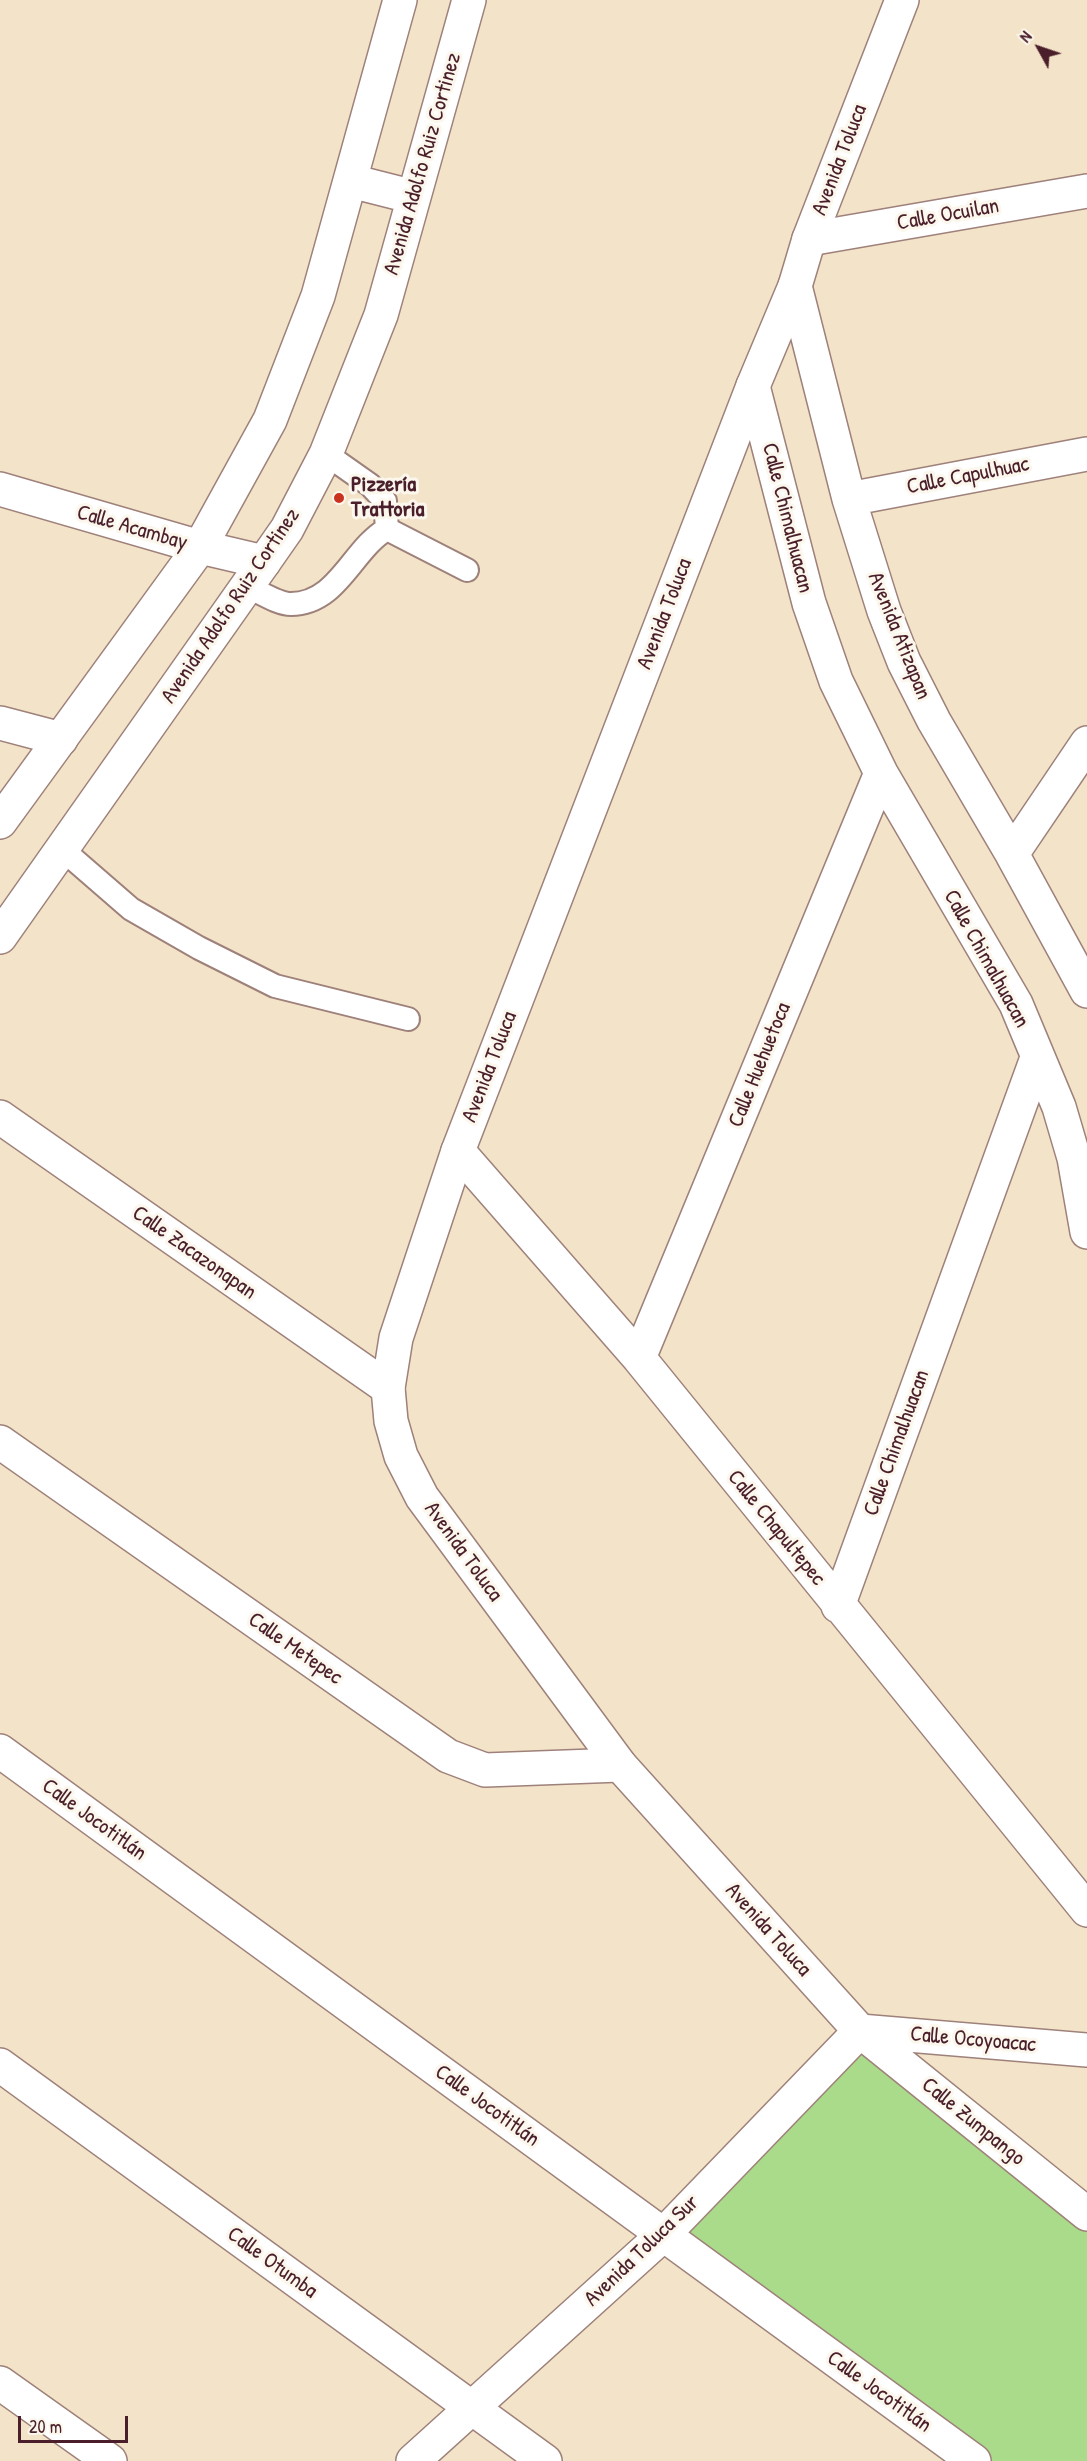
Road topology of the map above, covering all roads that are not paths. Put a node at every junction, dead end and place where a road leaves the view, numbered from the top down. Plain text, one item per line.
1 (400, 0) edge
2 (469, 0) edge
3 (903, 0) edge
4 (351, 181) junction
5 (1087, 191) edge
6 (414, 197) junction
7 (809, 239) junction
8 (795, 286) junction
9 (753, 386) junction
10 (326, 454) junction
11 (1087, 454) edge
12 (0, 489) edge
13 (849, 499) junction
14 (387, 529) junction
15 (200, 548) junction
16 (467, 570) dead end
17 (256, 575) junction
18 (0, 723) edge
19 (61, 739) junction
20 (1087, 743) edge
21 (880, 773) junction
22 (0, 822) edge
23 (63, 850) junction
24 (1012, 854) junction
25 (0, 937) edge
26 (1087, 991) edge
27 (408, 1019) dead end
28 (1037, 1058) junction
29 (0, 1117) edge
30 (458, 1151) junction
31 (1087, 1232) edge
32 (639, 1358) junction
33 (388, 1388) junction
34 (0, 1442) edge
35 (838, 1606) junction
36 (0, 1751) edge
37 (620, 1765) junction
38 (1087, 1910) edge
39 (860, 2031) junction
40 (1087, 2050) edge
41 (0, 2065) edge
42 (1087, 2214) edge
43 (663, 2235) junction
44 (0, 2383) edge
45 (472, 2409) junction
46 (101, 2458) edge
47 (413, 2461) edge
48 (545, 2461) edge
49 (974, 2461) edge

1 - 4 street
2 - 6 street, Avenida Adolfo Ruiz Cortinez
3 - 7 street, Avenida Toluca
4 - 6 street
4 - 15 street
5 - 7 street, Calle Ocuilan
6 - 10 street, Avenida Adolfo Ruiz Cortinez
7 - 8 street, Avenida Toluca
8 - 9 street, Avenida Toluca
8 - 13 street, Avenida Atizapan
9 - 21 street, Calle Chimalhuacan
9 - 30 street, Avenida Toluca
10 - 14 lane
10 - 17 street, Avenida Adolfo Ruiz Cortinez
11 - 13 street, Calle Capulhuac
12 - 15 street, Calle Acambay
13 - 24 street, Avenida Atizapan
14 - 16 lane
14 - 17 lane
15 - 17 street, Calle Acambay
15 - 19 street
17 - 23 street, Avenida Adolfo Ruiz Cortinez
18 - 19 street
19 - 22 street
20 - 24 street
21 - 28 street, Calle Chimalhuacan
21 - 32 street, Calle Huehuetoca
23 - 25 street, Avenida Adolfo Ruiz Cortinez
23 - 27 lane
24 - 26 street, Avenida Atizapan
28 - 31 street
28 - 35 street, Calle Chimalhuacan
29 - 33 street, Calle Zacazonapan
30 - 32 street, Calle Chapultepec
30 - 33 street, Avenida Toluca
32 - 35 street, Calle Chapultepec
33 - 37 street, Avenida Toluca
34 - 37 street, Calle Metepec
35 - 38 street, Calle Chapultepec
36 - 43 street, Calle Jocotitlán
37 - 39 street, Avenida Toluca
39 - 40 street, Calle Ocoyoacac
39 - 42 street, Calle Zumpango
39 - 43 street, Avenida Toluca Sur
41 - 45 street, Calle Otumba
43 - 45 street, Avenida Toluca Sur
43 - 49 street, Calle Jocotitlán
44 - 46 street
45 - 47 street, Avenida Toluca Sur
45 - 48 street, Calle Otumba

